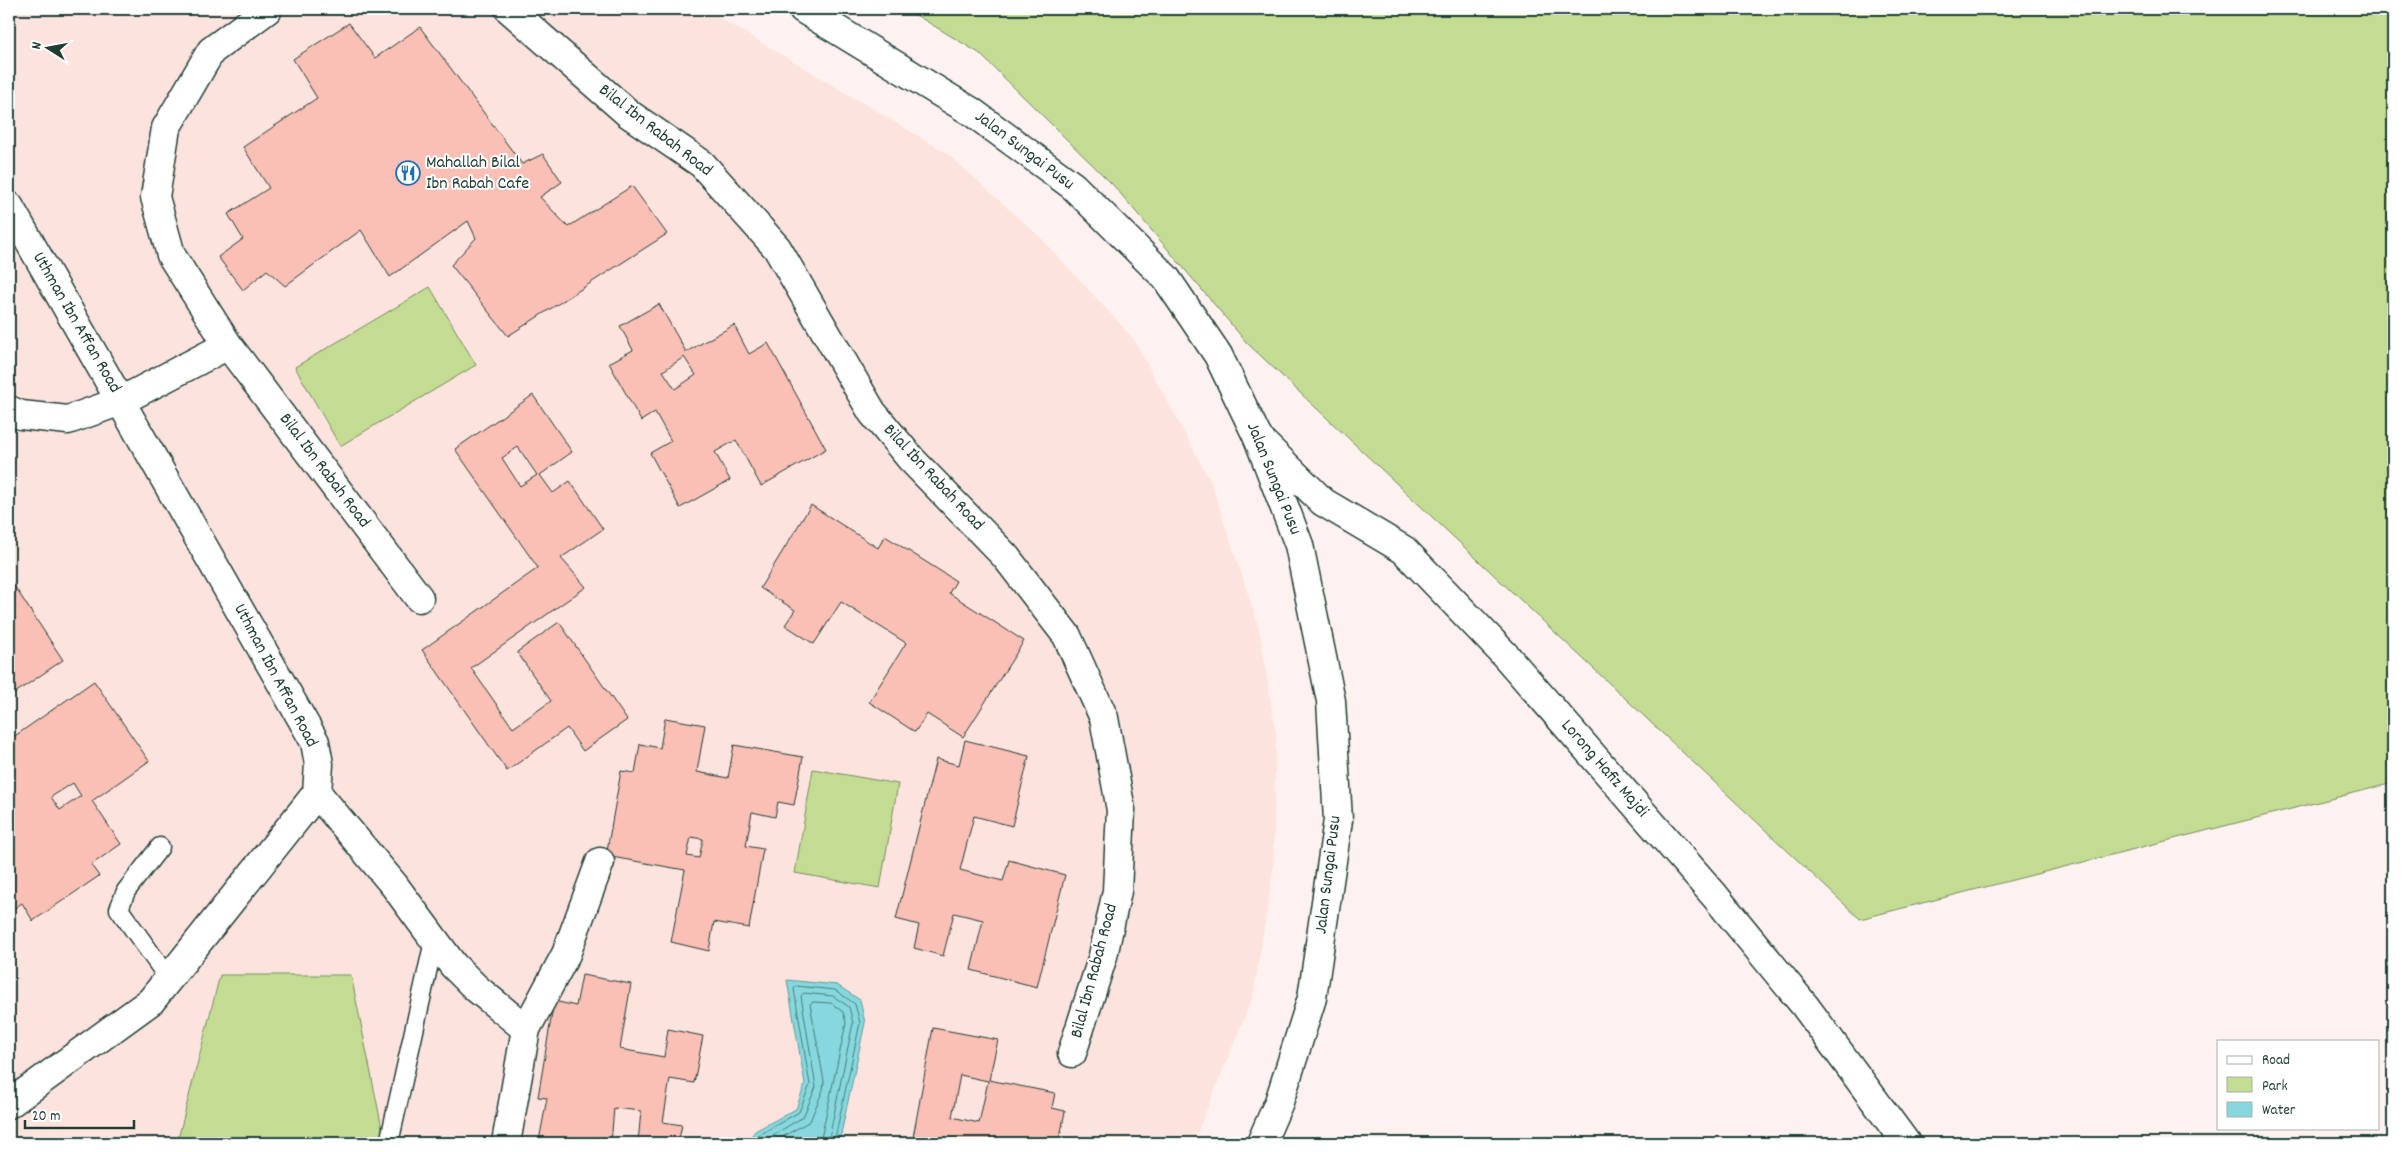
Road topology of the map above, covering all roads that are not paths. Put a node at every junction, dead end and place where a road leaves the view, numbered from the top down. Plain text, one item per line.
1 (268, 9) edge
2 (509, 9) edge
3 (803, 9) edge
4 (9, 206) edge
5 (228, 344) junction
6 (121, 401) junction
7 (9, 410) edge
8 (1258, 438) junction
9 (419, 598) dead end
10 (317, 793) junction
11 (160, 847) dead end
12 (600, 862) dead end
13 (434, 941) junction
14 (168, 979) junction
15 (526, 1029) junction
16 (1072, 1053) dead end
17 (9, 1104) edge
18 (389, 1143) edge
19 (506, 1143) edge
20 (1261, 1143) edge
21 (1906, 1143) edge

1 - 5 street, Bilal Ibn Rabah Road
2 - 16 street, Bilal Ibn Rabah Road
3 - 8 street, Jalan Sungai Pusu
4 - 6 street, Uthman Ibn Affan Road
5 - 6 street
5 - 9 street, Bilal Ibn Rabah Road
6 - 7 street
6 - 10 street, Uthman Ibn Affan Road
8 - 20 street, Jalan Sungai Pusu
8 - 21 street, Lorong Hafiz Majdi
10 - 13 street
10 - 14 street
11 - 14 lane
12 - 15 street
13 - 15 street
13 - 18 lane
14 - 17 street
15 - 19 street

